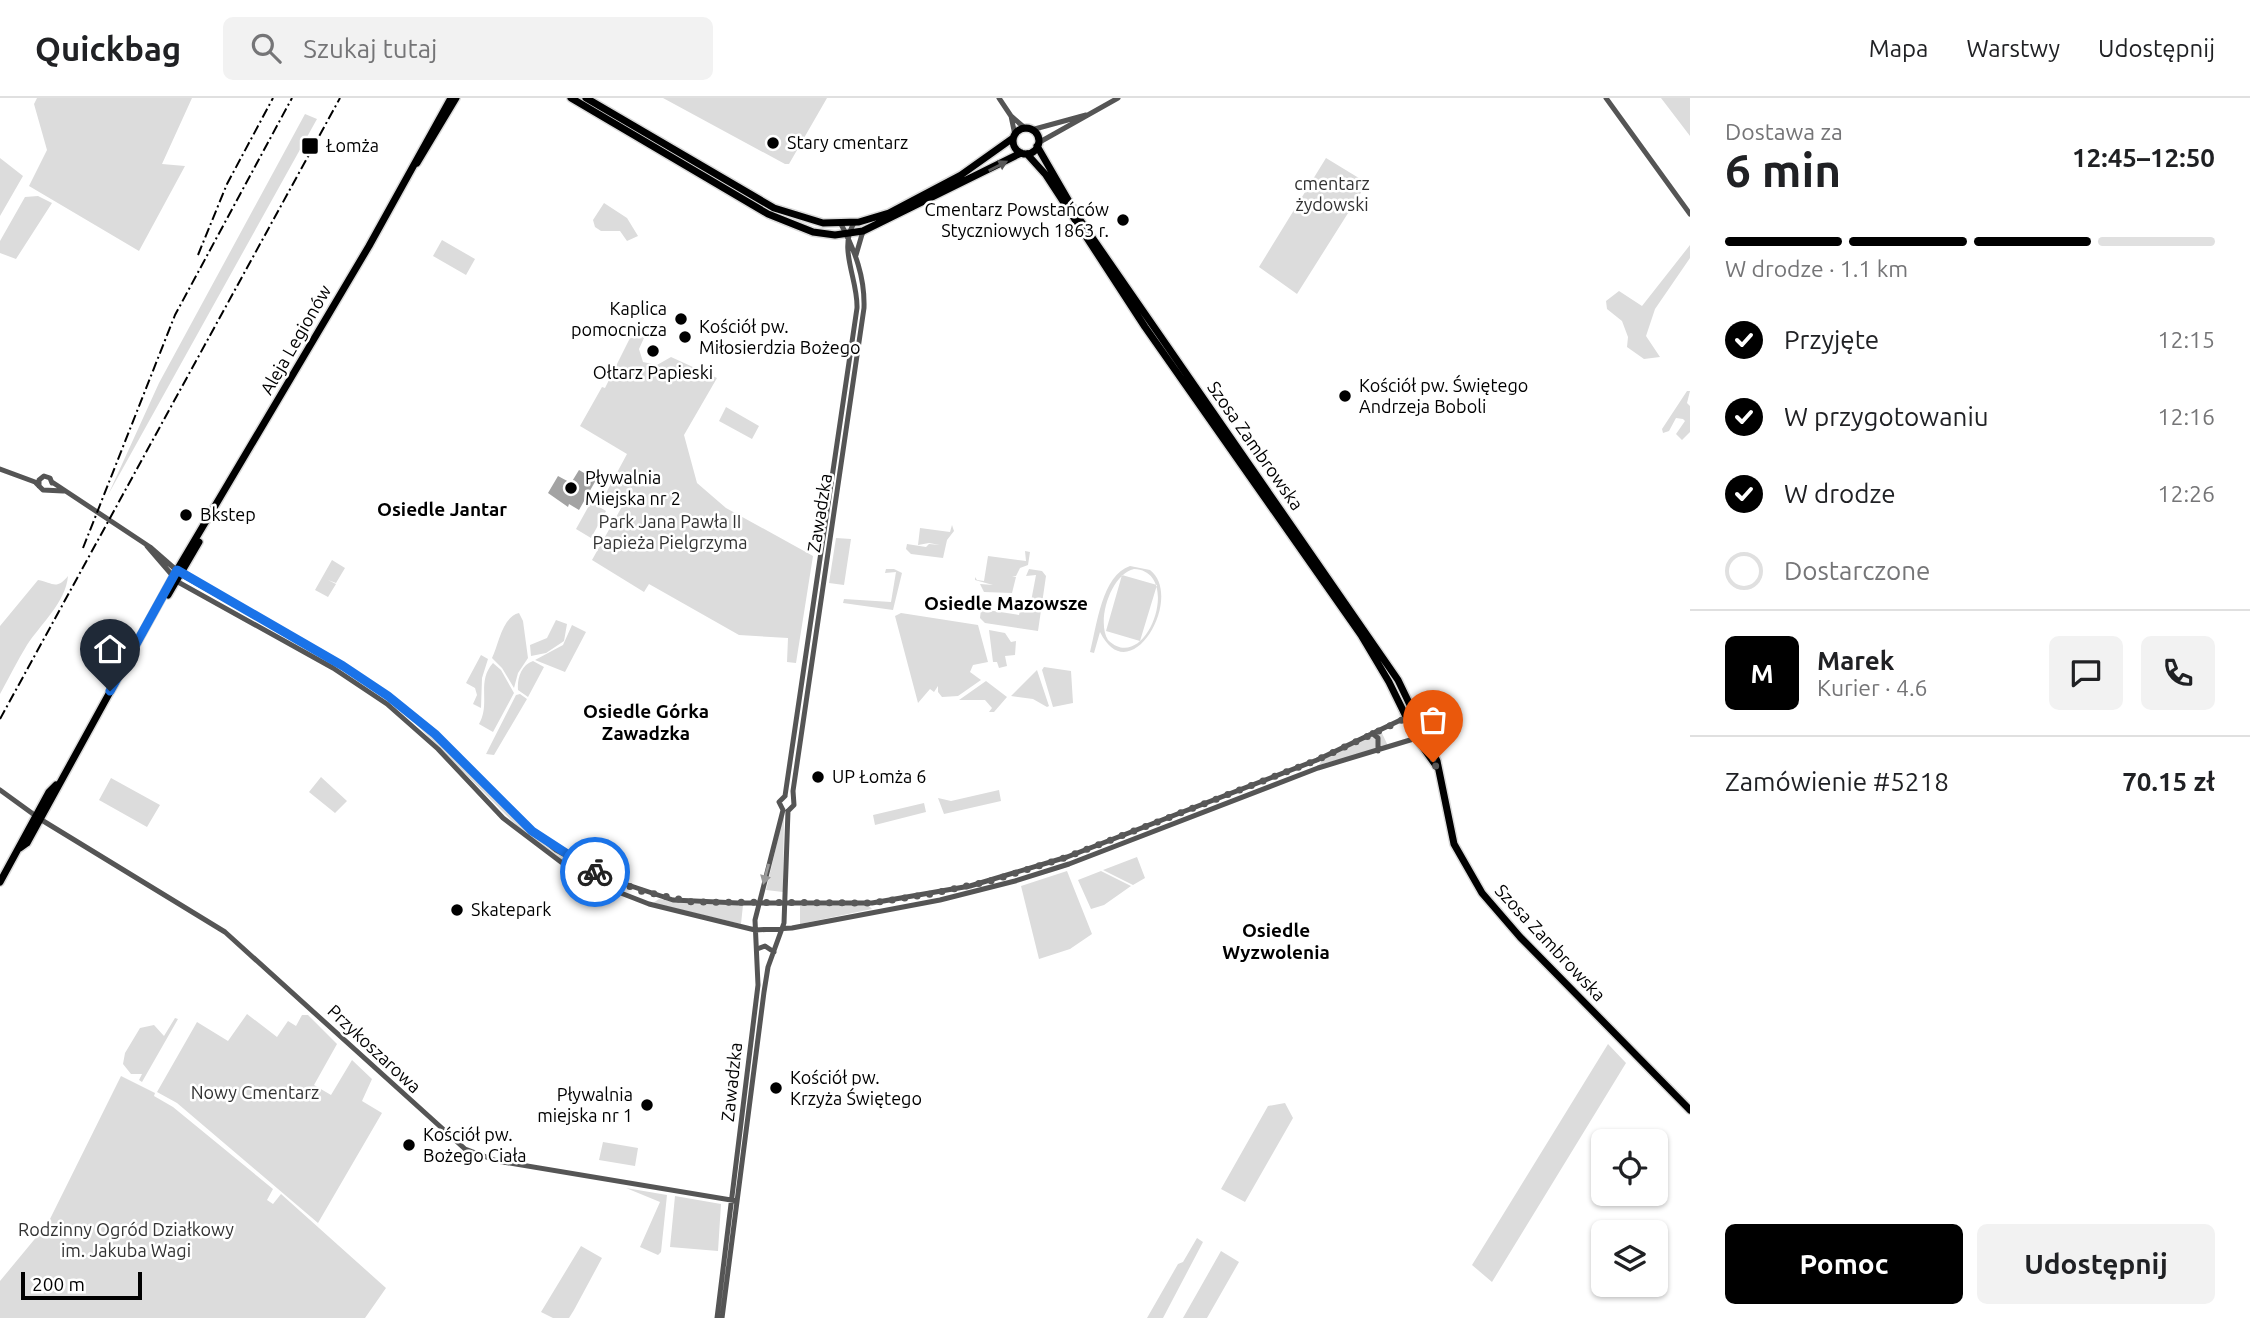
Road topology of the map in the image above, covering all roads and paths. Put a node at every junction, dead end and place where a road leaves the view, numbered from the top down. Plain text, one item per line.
1 (450, 98) edge
2 (457, 98) edge
3 (571, 98) edge
4 (586, 98) edge
5 (999, 98) edge
6 (1118, 98) edge
7 (1606, 98) edge
8 (1086, 115) junction
9 (1011, 116) junction
10 (1029, 128) junction
11 (1012, 136) junction
12 (1041, 146) junction
13 (1024, 155) junction
14 (1042, 163) junction
15 (414, 166) junction
16 (1690, 214) edge
17 (823, 223) junction
18 (853, 223) junction
19 (841, 224) junction
20 (863, 231) junction
21 (820, 234) junction
22 (846, 234) junction
23 (856, 255) junction
24 (0, 469) edge
25 (17, 476) junction
26 (41, 478) junction
27 (51, 485) junction
28 (39, 486) junction
29 (178, 576) junction
30 (1411, 715) junction
31 (1372, 733) junction
32 (1425, 734) junction
33 (1417, 739) junction
34 (1378, 751) junction
35 (1437, 768) junction
36 (0, 790) edge
37 (789, 797) junction
38 (786, 811) junction
39 (38, 817) junction
40 (0, 882) edge
41 (786, 901) junction
42 (758, 902) junction
43 (783, 929) junction
44 (755, 930) junction
45 (757, 949) junction
46 (775, 952) junction
47 (747, 1065) junction
48 (754, 1066) junction
49 (749, 1075) junction
50 (1690, 1110) edge
51 (734, 1201) junction
52 (717, 1318) edge
53 (722, 1318) edge

1 - 15 main road, Aleja Legionów
2 - 15 main road, Aleja Legionów
3 - 21 main road
4 - 17 main road
5 - 9 street
6 - 8 street
7 - 16 street
8 - 10 street
8 - 12 street
9 - 10 street
9 - 11 street
10 - 11 main road
10 - 12 main road
11 - 13 main road
11 - 18 main road
12 - 13 main road
12 - 14 main road, Szosa Zambrowska
13 - 14 main road, Szosa Zambrowska
20 -> 13 main road
14 - 30 main road, Szosa Zambrowska
15 - 29 main road, Aleja Legionów
17 - 19 main road
17 - 21 main road
18 - 19 main road
18 - 22 street
19 - 22 street, Zawadzka
20 - 22 main road
20 - 23 street
21 - 22 main road
22 - 23 street, Zawadzka
22 - 37 street, Zawadzka
23 - 37 street, Zawadzka
24 - 25 street
25 - 26 street
25 - 28 street
26 - 27 street
26 - 28 street
27 - 28 street
27 - 29 street
29 - 39 main road, Aleja Legionów
29 - 42 street
29 - 44 street
30 - 31 street
30 - 32 main road, Szosa Zambrowska
30 - 33 main road, Szosa Zambrowska
31 - 34 street
31 - 41 street
32 - 33 street
32 - 35 main road, Szosa Zambrowska
33 - 34 street
33 - 35 main road, Szosa Zambrowska
34 - 43 street
35 - 50 main road, Szosa Zambrowska
36 - 39 street, Przykoszarowa
37 - 38 street
37 - 38 street
38 - 41 street, Zawadzka
38 -> 42 street, Zawadzka
39 - 40 main road, Aleja Legionów
39 - 51 street, Przykoszarowa
41 - 42 street
41 - 43 street, Zawadzka
42 - 44 street, Zawadzka
43 - 44 street
43 - 46 street, Zawadzka
44 - 45 street, Zawadzka
45 - 46 street
45 - 47 street, Zawadzka
46 - 48 street, Zawadzka
47 - 48 street
47 - 49 street, Zawadzka
48 - 49 street, Zawadzka
49 - 51 street, Zawadzka
51 - 52 street, Zawadzka
51 - 53 street, Zawadzka

